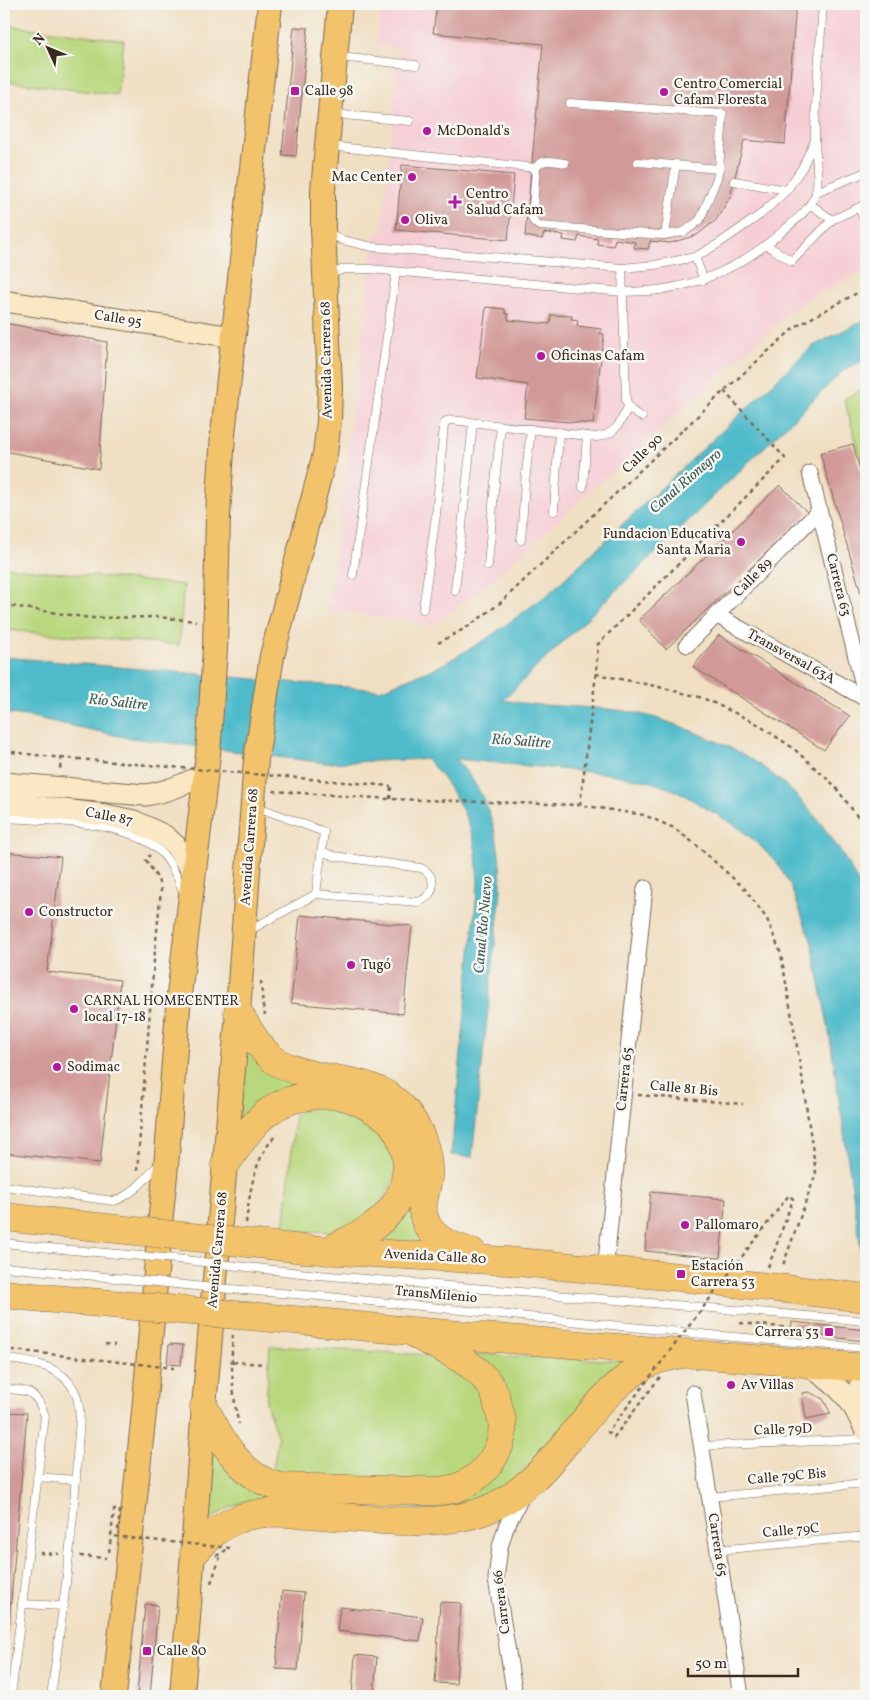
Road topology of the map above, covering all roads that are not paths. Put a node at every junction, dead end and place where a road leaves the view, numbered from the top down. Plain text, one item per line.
1 (270, 4) edge
2 (340, 4) edge
3 (823, 4) edge
4 (335, 56) junction
5 (416, 65) dead end
6 (570, 103) dead end
7 (330, 114) junction
8 (410, 121) dead end
9 (815, 140) junction
10 (327, 146) junction
11 (638, 162) dead end
12 (565, 163) dead end
13 (676, 164) junction
14 (536, 168) junction
15 (720, 169) junction
16 (866, 172) edge
17 (734, 181) dead end
18 (787, 190) junction
19 (816, 192) junction
20 (810, 204) junction
21 (863, 206) edge
22 (832, 220) junction
23 (866, 223) edge
24 (322, 228) junction
25 (665, 235) junction
26 (766, 245) junction
27 (695, 257) junction
28 (622, 268) junction
29 (396, 272) junction
30 (325, 276) junction
31 (704, 280) junction
32 (623, 292) junction
33 (4, 301) edge
34 (233, 337) junction
35 (628, 408) junction
36 (642, 416) dead end
37 (473, 423) junction
38 (501, 426) junction
39 (531, 429) junction
40 (559, 432) junction
41 (587, 436) junction
42 (810, 473) dead end
43 (583, 487) dead end
44 (554, 511) dead end
45 (819, 511) junction
46 (520, 540) dead end
47 (488, 566) dead end
48 (353, 575) dead end
49 (455, 591) dead end
50 (423, 609) dead end
51 (716, 616) junction
52 (687, 645) dead end
53 (866, 698) edge
54 (207, 764) junction
55 (4, 783) edge
56 (4, 803) edge
57 (252, 805) junction
58 (4, 818) edge
59 (322, 851) junction
60 (194, 873) junction
61 (645, 888) dead end
62 (316, 894) junction
63 (190, 906) junction
64 (244, 933) junction
65 (238, 1012) junction
66 (167, 1155) junction
67 (225, 1165) junction
68 (4, 1186) edge
69 (4, 1217) edge
70 (50, 1235) junction
71 (4, 1243) edge
72 (316, 1258) junction
73 (507, 1261) junction
74 (4, 1267) edge
75 (605, 1271) junction
76 (4, 1294) edge
77 (866, 1298) edge
78 (318, 1309) junction
79 (866, 1322) edge
80 (410, 1331) junction
81 (866, 1348) edge
82 (687, 1352) junction
83 (4, 1358) edge
84 (806, 1363) junction
85 (866, 1368) edge
86 (866, 1376) edge
87 (4, 1389) edge
88 (693, 1393) dead end
89 (854, 1406) junction
90 (204, 1407) junction
91 (866, 1431) edge
92 (866, 1439) edge
93 (702, 1446) junction
94 (38, 1477) junction
95 (76, 1480) junction
96 (866, 1483) edge
97 (528, 1484) junction
98 (710, 1497) junction
99 (866, 1536) edge
100 (718, 1550) junction
101 (205, 1555) junction
102 (22, 1604) junction
103 (64, 1606) junction
104 (11, 1696) edge
105 (51, 1696) edge
106 (114, 1696) edge
107 (182, 1696) edge
108 (515, 1696) edge
109 (741, 1696) edge

1 - 34 main road
2 - 4 main road, Avenida Carrera 68
3 - 9 lane
4 - 5 lane
4 - 7 main road, Avenida Carrera 68
6 - 15 lane
7 - 8 lane
7 - 10 main road, Avenida Carrera 68
9 - 18 lane
9 - 19 lane
10 - 14 lane
10 - 24 main road, Avenida Carrera 68
11 - 13 lane
12 - 14 lane
13 - 15 lane
13 - 25 lane
14 - 25 lane
15 - 25 lane
16 - 19 lane
17 - 18 lane
18 - 27 lane
19 - 20 lane
20 - 22 lane
20 - 26 lane
21 - 22 lane
21 - 23 lane
22 - 26 lane
24 - 28 lane
24 - 30 main road, Avenida Carrera 68
26 - 31 lane
27 - 28 lane
27 - 31 lane
28 - 32 lane
29 - 30 lane
29 - 32 lane
29 - 48 lane
30 - 57 main road, Avenida Carrera 68
31 - 32 lane
32 - 35 lane
33 - 34 street, Calle 95
34 - 54 main road
35 - 36 lane
35 - 41 lane
37 - 38 lane
37 - 49 lane
37 - 50 lane
38 - 39 lane
38 - 47 lane
39 - 40 lane
39 - 46 lane
40 - 41 lane
40 - 44 lane
41 - 43 lane
42 - 45 street, Carrera 63
45 - 51 street, Calle 89
45 - 53 street, Carrera 63
51 - 52 street, Calle 89
51 - 53 street, Transversal 63A
54 - 55 street, Calle 87
54 - 60 main road
56 - 60 street, Calle 87
57 - 59 lane
57 - 64 main road, Avenida Carrera 68
58 - 63 lane
59 - 62 lane
59 - 62 lane
60 - 63 main road
61 - 75 street, Carrera 65
62 - 64 lane
63 - 66 main road
64 - 65 main road, Avenida Carrera 68
65 - 67 main road, Avenida Carrera 68
65 - 73 highway
66 - 68 lane
66 - 106 main road
67 - 72 highway
67 - 90 main road, Avenida Carrera 68
69 - 70 highway, Avenida Calle 80
70 - 71 lane
70 - 72 highway, Avenida Calle 80, bridge
72 - 73 highway, Avenida Calle 80
72 - 79 lane, TransMilenio
73 - 75 highway, Avenida Calle 80
74 - 78 lane, TransMilenio, bridge
75 - 77 highway, Avenida Calle 80
76 - 78 highway, bridge
78 - 80 highway
78 - 81 lane, TransMilenio
80 - 82 highway
80 - 90 highway
82 - 84 highway
82 - 97 highway
83 - 95 lane
84 - 85 highway
84 - 89 street
86 - 89 street
87 - 94 lane
88 - 93 street, Carrera 65
89 - 91 street
90 - 101 main road, Avenida Carrera 68
92 - 93 lane, Calle 79D
93 - 98 street, Carrera 65
94 - 95 lane
94 - 102 lane
95 - 103 lane
96 - 98 lane, Calle 79C Bis
97 - 101 highway
97 - 108 street, Carrera 66
98 - 100 street, Carrera 65
99 - 100 lane, Calle 79C
100 - 109 street, Carrera 65
101 - 107 main road, Avenida Carrera 68
102 - 103 lane
102 - 104 lane
103 - 105 lane

